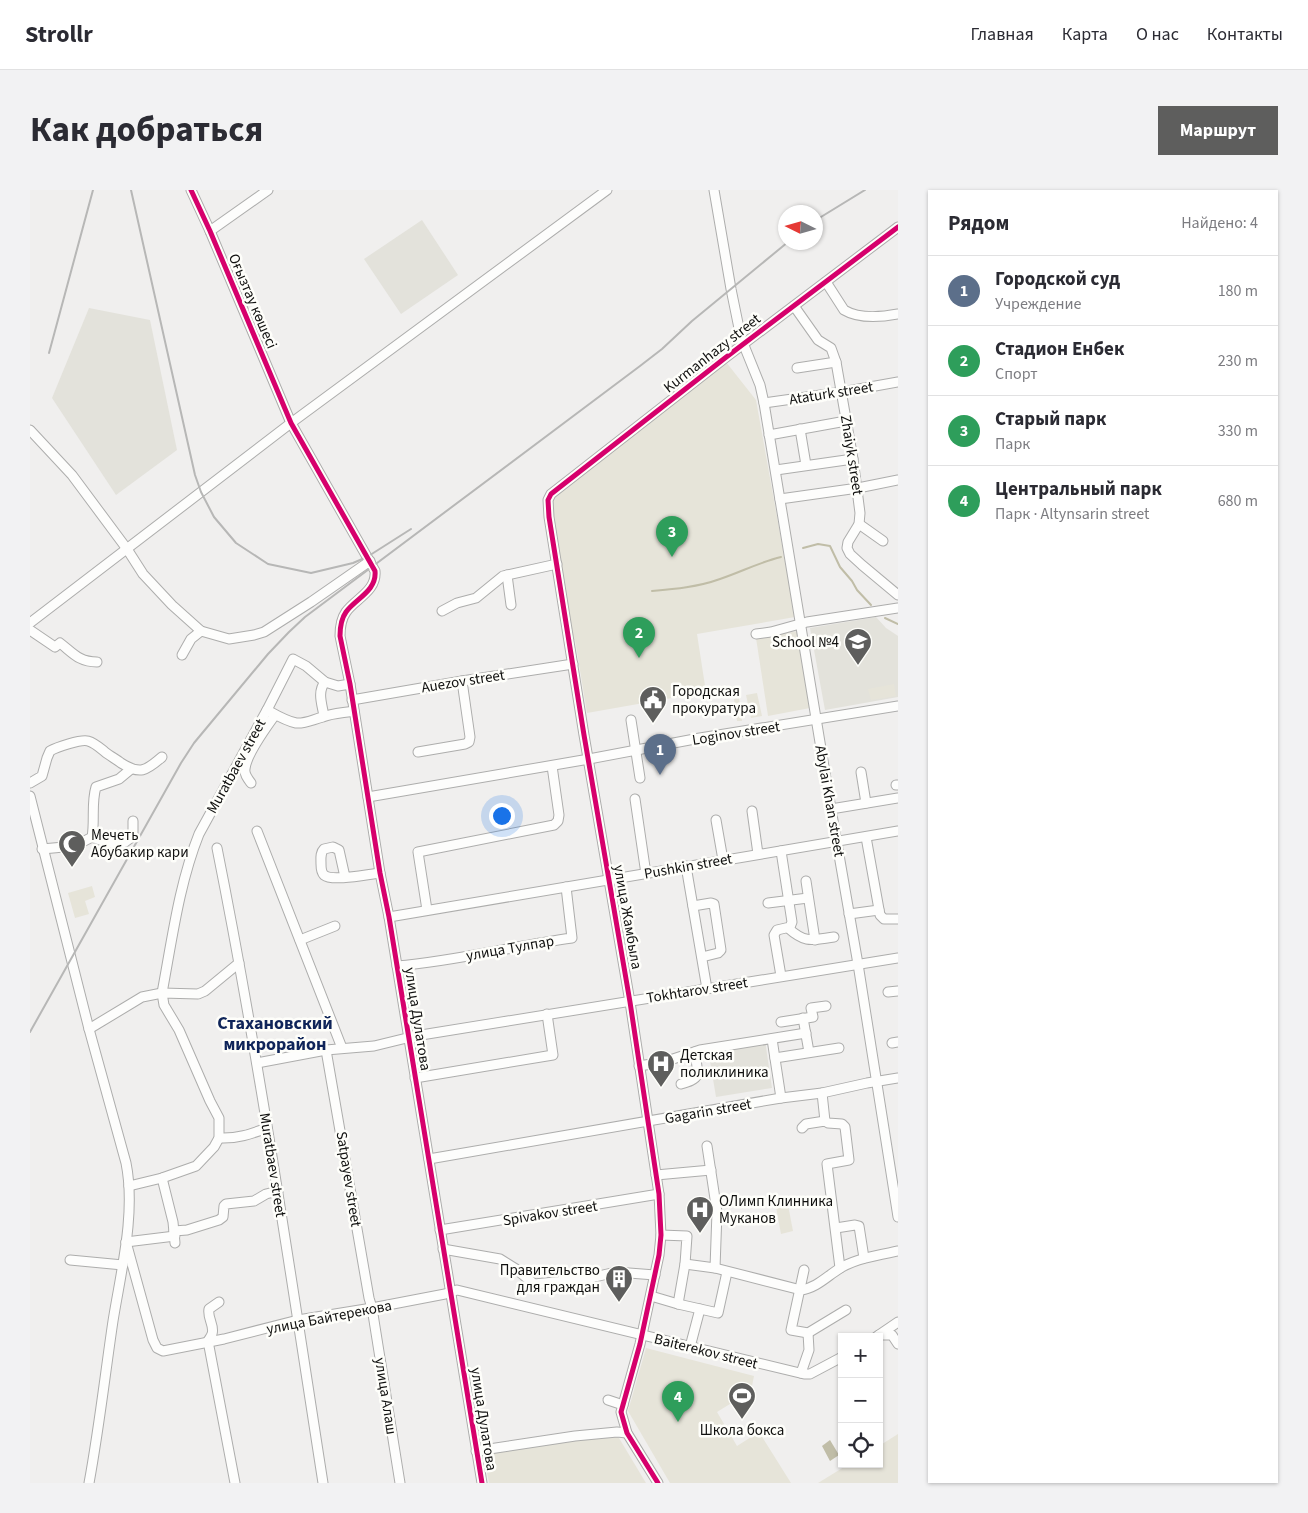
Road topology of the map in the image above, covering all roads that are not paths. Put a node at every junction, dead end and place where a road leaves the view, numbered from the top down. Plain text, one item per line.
1 (191, 190) edge
2 (268, 190) edge
3 (607, 190) edge
4 (714, 190) edge
5 (898, 227) edge
6 (210, 231) junction
7 (826, 282) junction
8 (794, 306) junction
9 (898, 314) edge
10 (743, 345) junction
11 (836, 362) junction
12 (797, 368) dead end
13 (898, 382) edge
14 (842, 392) junction
15 (764, 403) junction
16 (846, 420) junction
17 (291, 423) junction
18 (800, 429) junction
19 (30, 430) edge
20 (769, 435) junction
21 (853, 459) junction
22 (806, 465) junction
23 (776, 470) junction
24 (898, 480) edge
25 (858, 488) junction
26 (780, 499) junction
27 (548, 504) joint
28 (859, 524) junction
29 (883, 541) dead end
30 (127, 549) junction
31 (370, 561) junction
32 (557, 564) junction
33 (375, 571) joint
34 (507, 575) junction
35 (898, 595) edge
36 (511, 605) dead end
37 (898, 608) edge
38 (442, 611) dead end
39 (30, 623) edge
40 (801, 624) junction
41 (30, 630) edge
42 (201, 631) junction
43 (756, 634) dead end
44 (182, 655) dead end
45 (97, 662) dead end
46 (573, 664) junction
47 (462, 681) junction
48 (325, 682) junction
49 (350, 684) junction
50 (352, 700) junction
51 (898, 706) edge
52 (354, 711) junction
53 (271, 713) junction
54 (324, 716) junction
55 (816, 719) junction
56 (631, 720) dead end
57 (635, 751) junction
58 (418, 752) dead end
59 (162, 757) dead end
60 (589, 759) junction
61 (552, 766) junction
62 (130, 769) junction
63 (861, 772) dead end
64 (640, 778) dead end
65 (30, 783) edge
66 (251, 783) dead end
67 (30, 796) edge
68 (368, 797) junction
69 (898, 798) edge
70 (635, 799) dead end
71 (866, 803) junction
72 (831, 809) junction
73 (752, 811) dead end
74 (716, 820) dead end
75 (133, 821) dead end
76 (257, 831) dead end
77 (898, 831) edge
78 (866, 837) junction
79 (92, 838) junction
80 (837, 842) junction
81 (217, 848) dead end
82 (42, 849) junction
83 (781, 851) junction
84 (758, 854) junction
85 (723, 860) junction
86 (686, 866) junction
87 (380, 873) junction
88 (646, 874) junction
89 (345, 877) dead end
90 (609, 879) junction
91 (806, 881) dead end
92 (566, 886) junction
93 (808, 898) junction
94 (789, 900) junction
95 (768, 903) dead end
96 (693, 906) junction
97 (427, 910) junction
98 (879, 910) junction
99 (849, 914) junction
100 (389, 917) junction
101 (898, 919) edge
102 (335, 926) dead end
103 (788, 928) junction
104 (834, 937) dead end
105 (300, 940) junction
106 (815, 940) junction
107 (702, 957) junction
108 (898, 958) edge
109 (239, 963) junction
110 (858, 964) junction
111 (397, 966) junction
112 (781, 976) junction
113 (707, 989) junction
114 (162, 993) junction
115 (630, 1002) junction
116 (826, 1006) dead end
117 (547, 1014) junction
118 (803, 1018) junction
119 (780, 1022) dead end
120 (89, 1029) junction
121 (806, 1033) junction
122 (408, 1038) junction
123 (772, 1039) junction
124 (342, 1048) junction
125 (839, 1048) dead end
126 (326, 1050) junction
127 (695, 1052) junction
128 (809, 1052) junction
129 (775, 1058) junction
130 (257, 1063) junction
131 (639, 1066) junction
132 (415, 1078) junction
133 (898, 1078) edge
134 (876, 1082) junction
135 (681, 1084) dead end
136 (822, 1093) junction
137 (781, 1098) junction
138 (825, 1121) junction
139 (648, 1122) junction
140 (267, 1128) junction
141 (802, 1128) dead end
142 (219, 1138) junction
143 (707, 1146) dead end
144 (429, 1159) junction
145 (711, 1170) junction
146 (656, 1175) junction
147 (162, 1178) junction
148 (895, 1179) edge
149 (129, 1186) junction
150 (278, 1191) junction
151 (659, 1194) junction
152 (898, 1217) edge
153 (836, 1228) junction
154 (440, 1230) junction
155 (661, 1235) junction
156 (175, 1237) junction
157 (126, 1242) junction
158 (443, 1249) junction
159 (898, 1251) edge
160 (864, 1258) junction
161 (70, 1260) dead end
162 (685, 1264) junction
163 (123, 1265) junction
164 (715, 1268) junction
165 (840, 1268) junction
166 (804, 1270) dead end
167 (727, 1272) junction
168 (655, 1275) junction
169 (801, 1290) junction
170 (450, 1291) junction
171 (651, 1296) junction
172 (220, 1302) dead end
173 (678, 1304) junction
174 (372, 1308) junction
175 (700, 1309) junction
176 (846, 1310) dead end
177 (298, 1320) junction
178 (898, 1322) edge
179 (808, 1333) junction
180 (882, 1333) edge
181 (642, 1335) junction
182 (883, 1336) edge
183 (208, 1341) junction
184 (898, 1344) edge
185 (690, 1347) junction
186 (838, 1359) edge
187 (807, 1376) junction
188 (608, 1400) dead end
189 (622, 1405) junction
190 (627, 1433) junction
191 (476, 1451) junction
192 (90, 1483) edge
193 (235, 1483) edge
194 (323, 1483) edge
195 (400, 1483) edge
196 (482, 1483) edge
197 (658, 1483) edge

1 - 6 street, Оғызтау көшесі
2 - 6 street
3 - 17 street
4 - 10 street, Abylai Khan street
5 - 7 street, Kurmanhazy street
6 - 17 street, Оғызтау көшесі
7 - 8 street, Kurmanhazy street
7 - 9 street
8 - 10 street, Kurmanhazy street
8 - 11 street, Zhaiyk street
10 - 15 street, Abylai Khan street
10 - 27 street, Kurmanhazy street
11 - 12 street
11 - 14 street, Zhaiyk street
13 - 14 street, Ataturk street
14 - 15 street, Ataturk street
14 - 16 street, Zhaiyk street
15 - 20 street, Abylai Khan street
16 - 18 street
16 - 21 street, Zhaiyk street
17 - 30 street
17 - 31 street, Оғызтау көшесі
18 - 20 street
18 - 22 street
19 - 30 street
20 - 23 street, Abylai Khan street
21 - 22 street
21 - 25 street, Zhaiyk street
22 - 23 street
23 - 26 street, Abylai Khan street
24 - 25 street
25 - 26 street
25 - 28 street, Zhaiyk street
26 - 40 street, Abylai Khan street
27 - 32 street, улица Жамбыла
28 - 29 street
28 - 35 street, Zhaiyk street
30 - 39 street
30 - 42 street
31 - 33 street, Оғызтау көшесі
31 - 42 street
32 - 34 street
32 - 46 street, улица Жамбыла
33 - 49 street, улица Дулатова
34 - 36 street
34 - 38 street
37 - 40 street
40 - 43 street
40 - 55 street, Abylai Khan street
41 - 45 street
42 - 44 street
46 - 47 street, Auezov street
46 - 60 street, улица Жамбыла
47 - 50 street, Auezov street
47 - 58 street
48 - 49 street
48 - 53 street, Muratbaev street
48 - 54 street
49 - 50 street, улица Дулатова
50 - 52 street, улица Дулатова
51 - 55 street, Loginov street
52 - 54 street
52 - 68 street, улица Дулатова
53 - 54 street
53 - 66 street
53 - 114 street, Muratbaev street
55 - 57 street, Loginov street
55 - 72 street, Abylai Khan street
56 - 57 street
57 - 60 street, Loginov street
57 - 64 street
59 - 62 street
60 - 61 street, Loginov street
60 - 90 street, улица Жамбыла
61 - 68 street, Loginov street
61 - 97 street
62 - 65 street
62 - 79 street
63 - 71 street
67 - 82 street
68 - 87 street, улица Дулатова
69 - 71 street
70 - 88 street
71 - 72 street
72 - 80 street, Abylai Khan street
73 - 84 street
74 - 85 street
75 - 79 street
76 - 105 street
77 - 78 street, Pushkin street
78 - 80 street, Pushkin street
78 - 98 street
79 - 82 street
80 - 83 street, Pushkin street
80 - 99 street, Abylai Khan street
81 - 109 street, Muratbaev street
82 - 120 street
83 - 84 street, Pushkin street
83 - 94 street
84 - 85 street, Pushkin street
85 - 86 street, Pushkin street
86 - 88 street, Pushkin street
86 - 96 street
87 - 89 street
87 - 100 street, улица Дулатова
88 - 90 street, Pushkin street
90 - 92 street, Pushkin street
90 - 115 street, улица Жамбыла
91 - 93 street
92 - 97 street, Pushkin street
92 - 111 street, улица Тулпар
93 - 94 street
93 - 106 street
94 - 95 street
94 - 103 street
96 - 107 street
96 - 107 street
97 - 100 street, Pushkin street
98 - 99 street
98 - 101 street
99 - 110 street, Abylai Khan street
100 - 111 street, улица Дулатова
102 - 105 street
103 - 106 street
103 - 112 street
104 - 106 street
105 - 124 street
107 - 113 street
108 - 110 street, Tokhtarov street
109 - 114 street
109 - 130 street, Muratbaev street
110 - 112 street, Tokhtarov street
110 - 134 street, Abylai Khan street
111 - 122 street, улица Дулатова
112 - 113 street, Tokhtarov street
113 - 115 street, Tokhtarov street
114 - 120 street
114 - 142 street
115 - 117 street, Tokhtarov street
115 - 131 street, улица Жамбыла
116 - 118 street
117 - 122 street, Tokhtarov street
117 - 132 street
118 - 119 street
118 - 121 street
120 - 149 street
121 - 123 street
121 - 128 street
122 - 124 street, Tokhtarov street
122 - 132 street, улица Дулатова
123 - 127 street
123 - 129 street
124 - 126 street
125 - 128 street
126 - 130 street
126 - 174 street, Satpayev street
127 - 131 street
127 - 135 street
128 - 129 street
129 - 137 street
130 - 140 street, Muratbaev street
131 - 139 street, улица Жамбыла
132 - 144 street, улица Дулатова
133 - 134 street, Gagarin street
134 - 136 street, Gagarin street
134 - 148 street, Abylai Khan street
136 - 137 street, Gagarin street
136 - 138 street
137 - 139 street, Gagarin street
138 - 141 street
138 - 153 street
139 - 144 street, Gagarin street
139 - 146 street, улица Жамбыла
140 - 142 street
140 - 150 street, Muratbaev street
142 - 147 street
143 - 145 street
144 - 154 street, улица Дулатова
145 - 146 street
145 - 164 street
146 - 151 street, улица Жамбыла
147 - 149 street
147 - 156 street
148 - 152 street, Abylai Khan street
149 - 157 street
150 - 156 street
150 - 177 street, Muratbaev street
151 - 154 street, Spivakov street
151 - 155 street, улица Жамбыла
153 - 160 street
153 - 165 street
154 - 158 street, улица Дулатова
155 - 162 street
155 - 168 street, улица Жамбыла
156 - 157 street
157 - 163 street
157 - 183 street, улица Байтерекова
158 - 168 street
158 - 170 street, улица Дулатова
159 - 160 street
160 - 165 street
161 - 163 street
162 - 164 street
162 - 173 street
163 - 192 street
164 - 167 street
165 - 169 street
166 - 169 street
167 - 169 street
167 - 175 street
168 - 171 street, улица Жамбыла
169 - 179 street
170 - 174 street, улица Байтерекова
170 - 181 street, Baiterekov street
170 - 191 street, улица Дулатова
171 - 173 street
171 - 181 street, улица Жамбыла
172 - 183 street
173 - 175 street
174 - 177 street, улица Байтерекова
174 - 195 street, улица Алаш
175 - 185 street
176 - 179 street
177 - 183 street, улица Байтерекова
177 - 194 street, Muratbaev street
178 - 180 street
179 - 187 street
181 - 185 street, Baiterekov street
181 - 189 street, улица Жамбыла
182 - 184 street
183 - 193 street
185 - 187 street, Baiterekov street
186 - 187 street
188 - 189 street
189 - 190 street
190 - 191 street
190 - 197 street
191 - 196 street, улица Дулатова

